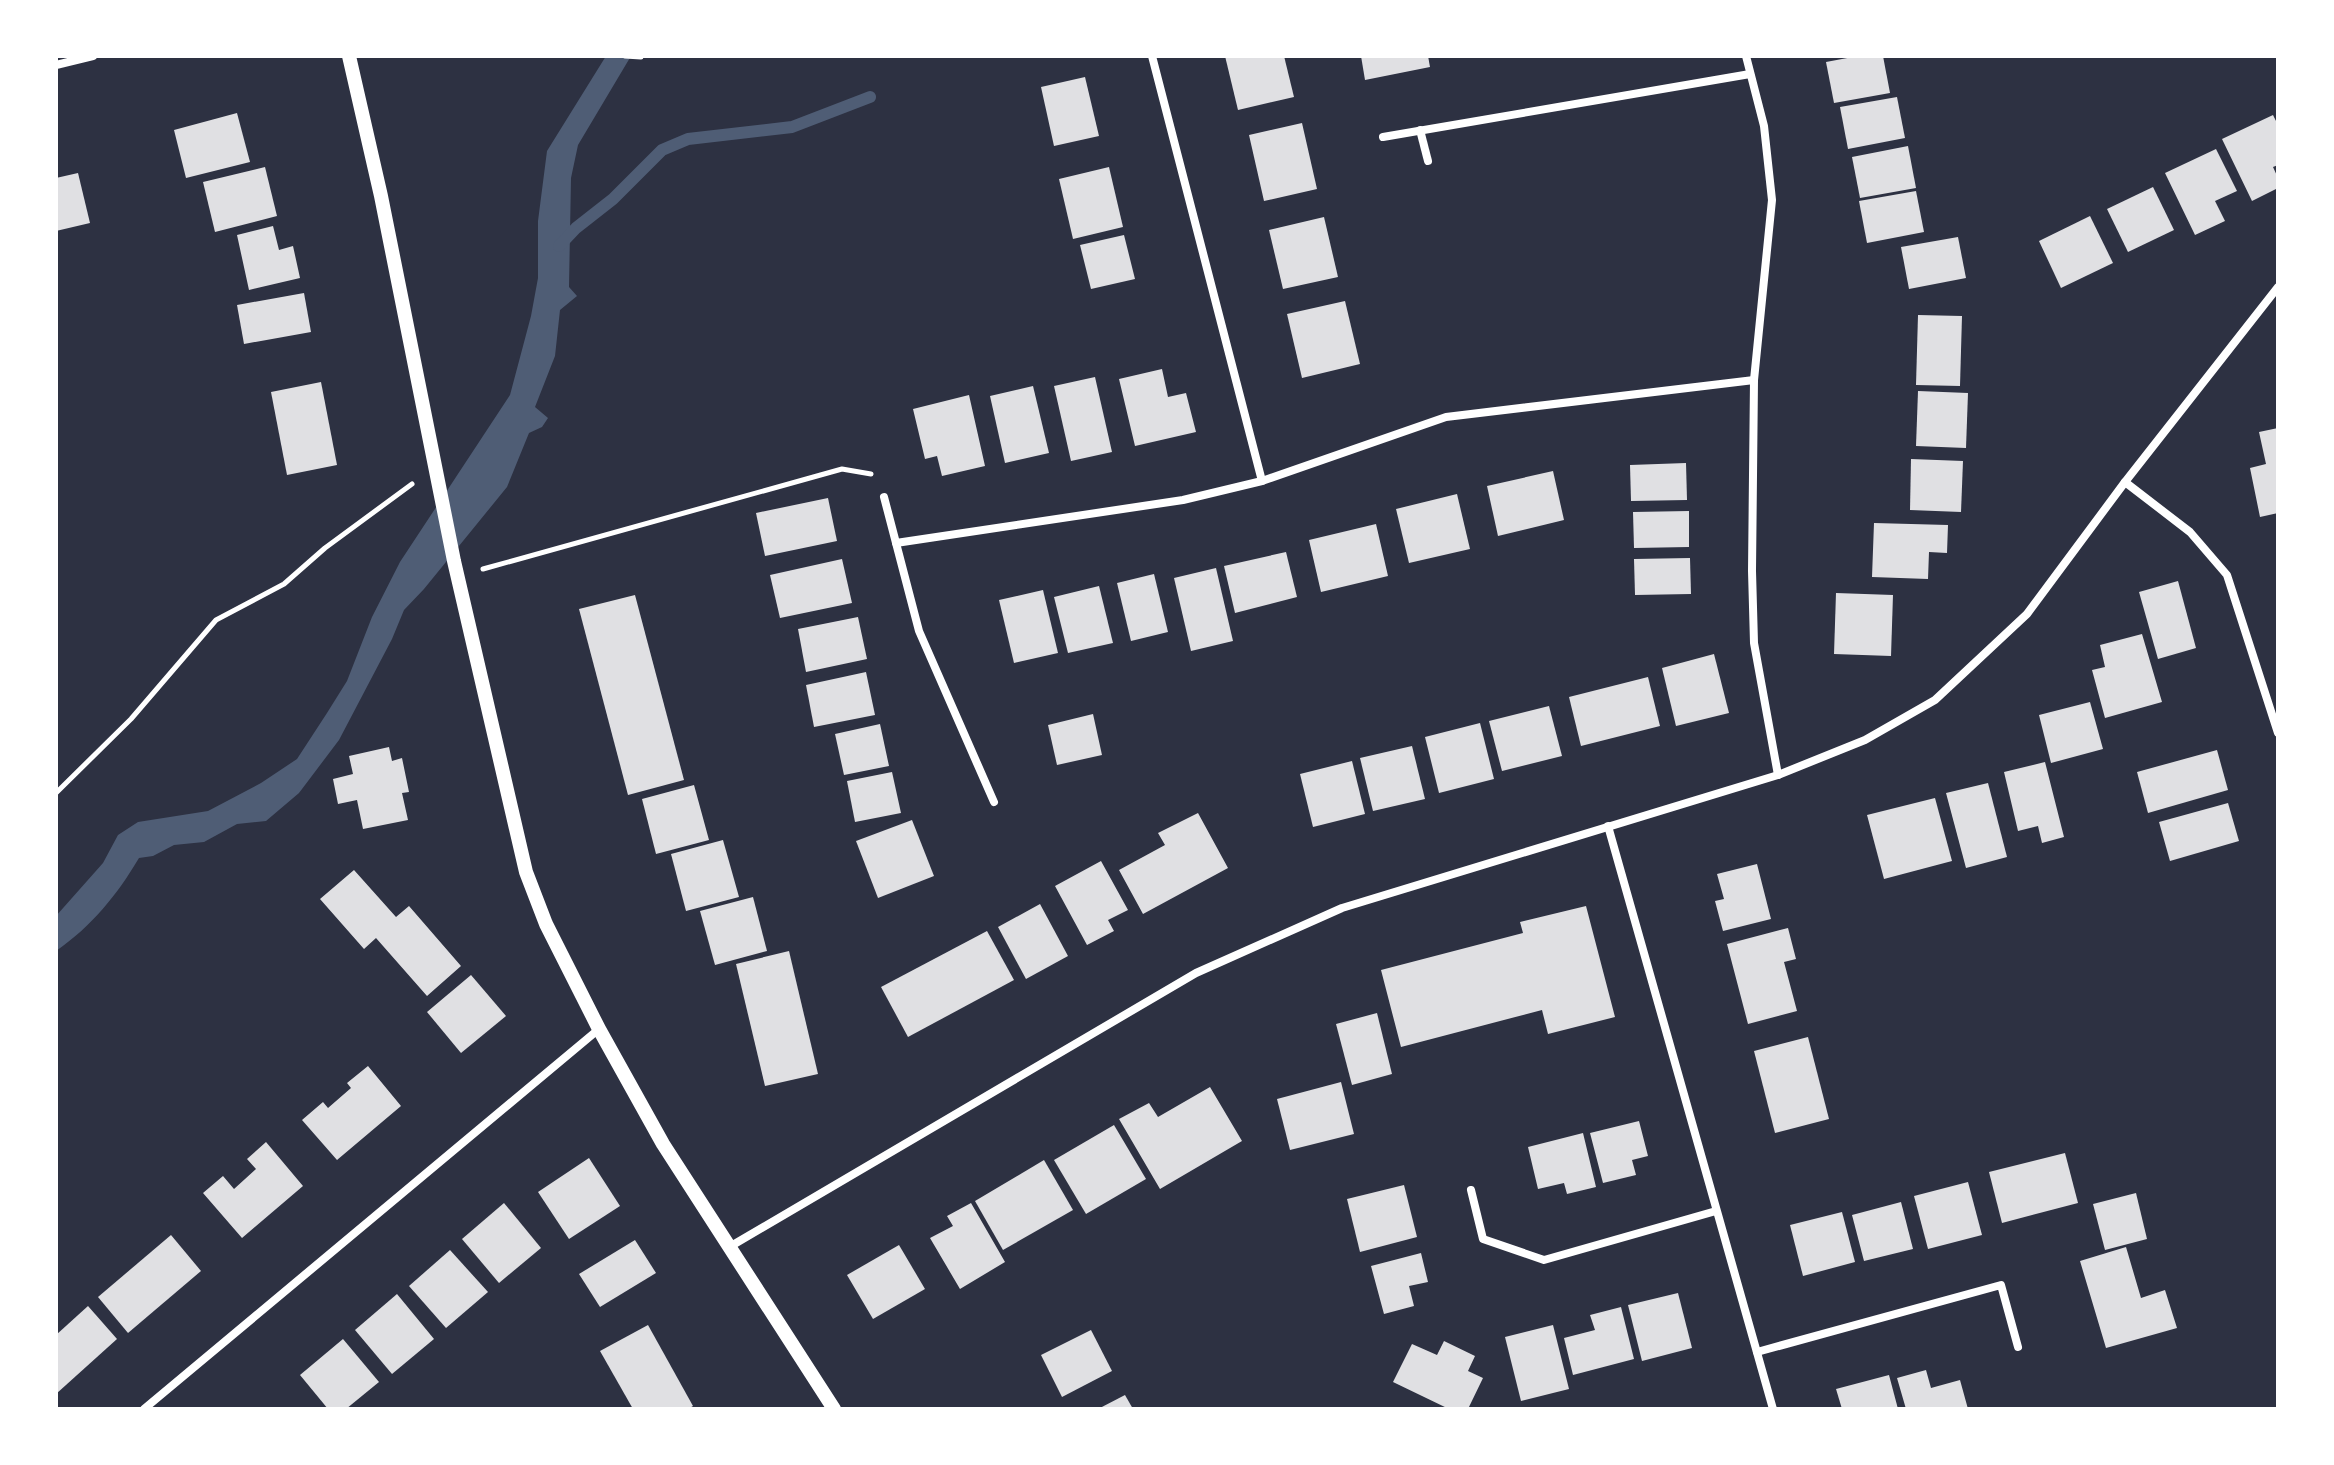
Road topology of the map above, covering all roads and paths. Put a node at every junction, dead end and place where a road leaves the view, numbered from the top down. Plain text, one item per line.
1 (93, 56) edge
2 (349, 56) edge
3 (625, 56) edge
4 (1152, 56) edge
5 (1746, 56) edge
6 (641, 57) edge
7 (56, 65) edge
8 (1750, 74) junction
9 (1420, 130) junction
10 (1383, 137) dead end
11 (1428, 161) dead end
12 (2278, 287) edge
13 (1754, 380) junction
14 (436, 466) junction
15 (1262, 481) junction
16 (2125, 482) junction
17 (884, 497) joint
18 (896, 543) junction
19 (456, 568) junction
20 (2278, 733) edge
21 (1778, 775) junction
22 (56, 793) edge
23 (994, 802) dead end
24 (1608, 826) junction
25 (599, 1029) junction
26 (1471, 1190) dead end
27 (1716, 1211) junction
28 (731, 1246) junction
29 (2018, 1347) dead end
30 (1757, 1352) junction
31 (144, 1409) edge
32 (834, 1409) edge
33 (1773, 1409) edge

1 - 7 street
2 - 14 street
3 - 6 path
4 - 15 street
5 - 8 street
8 - 9 street
8 - 13 street
9 - 10 street
9 - 11 street
12 - 16 street
13 - 15 street
13 - 21 street
14 - 19 street
14 - 22 path
15 - 18 street
16 - 20 street
16 - 21 street
17 - 18 street
17 - 19 path
18 - 23 street
19 - 25 street
21 - 24 street
24 - 27 street
24 - 28 street
25 - 28 street
25 - 31 street
26 - 27 street
27 - 30 street
28 - 32 street
29 - 30 street
30 - 33 street

